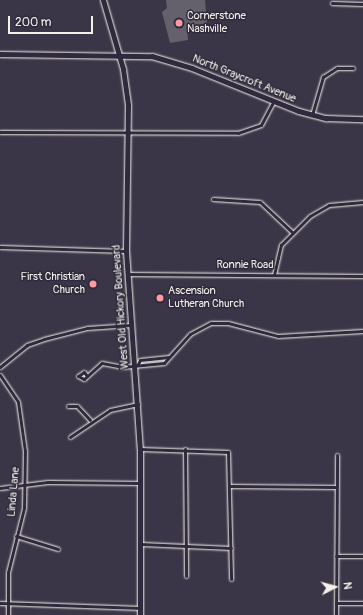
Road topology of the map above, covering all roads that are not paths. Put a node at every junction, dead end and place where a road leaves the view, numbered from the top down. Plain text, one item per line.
1 (103, 0) edge
2 (332, 3) dead end
3 (363, 4) edge
4 (0, 54) edge
5 (119, 55) junction
6 (353, 68) dead end
7 (273, 102) junction
8 (312, 114) junction
9 (363, 119) edge
10 (0, 132) edge
11 (128, 134) junction
12 (213, 199) dead end
13 (363, 202) edge
14 (292, 232) junction
15 (0, 247) edge
16 (126, 251) junction
17 (127, 274) junction
18 (274, 275) junction
19 (363, 276) edge
20 (131, 325) junction
21 (363, 331) edge
22 (168, 357) junction
23 (136, 364) junction
24 (0, 367) edge
25 (0, 376) edge
26 (87, 376) dead end
27 (138, 404) junction
28 (68, 406) dead end
29 (90, 420) junction
30 (70, 437) dead end
31 (140, 449) junction
32 (185, 449) junction
33 (337, 455) dead end
34 (141, 483) junction
35 (25, 484) junction
36 (230, 486) junction
37 (336, 487) junction
38 (0, 488) edge
39 (16, 536) junction
40 (141, 544) junction
41 (186, 546) junction
42 (231, 548) junction
43 (58, 549) dead end
44 (336, 556) junction
45 (363, 556) edge
46 (186, 576) dead end
47 (231, 579) dead end
48 (0, 603) edge
49 (336, 603) junction
50 (8, 604) junction
51 (363, 604) edge
52 (141, 608) junction
53 (8, 615) edge
54 (140, 615) edge
55 (336, 615) edge

1 - 5 main road, West Old Hickory Boulevard
2 - 3 street
4 - 5 street, North Graycroft Avenue
5 - 7 street, North Graycroft Avenue
5 - 11 main road, West Old Hickory Boulevard
6 - 8 street
7 - 8 street, North Graycroft Avenue
7 - 11 street
8 - 9 street, North Graycroft Avenue
10 - 11 street
11 - 16 main road, West Old Hickory Boulevard
12 - 14 street
13 - 14 street
14 - 18 street
15 - 16 street
16 - 17 main road, West Old Hickory Boulevard
17 - 18 street, Ronnie Road
17 - 20 main road, West Old Hickory Boulevard
18 - 19 street, Ronnie Road
20 - 23 main road, West Old Hickory Boulevard
20 - 24 street
21 - 22 street
22 - 23 street
22 - 23 street
23 - 26 street
23 - 27 main road, West Old Hickory Boulevard
25 - 35 street, Linda Lane
27 - 29 street
27 - 31 main road, West Old Hickory Boulevard
28 - 29 street
29 - 30 street
31 - 32 street
31 - 34 main road, West Old Hickory Boulevard
32 - 36 street
32 - 41 street
33 - 37 street
34 - 35 street
34 - 40 main road, West Old Hickory Boulevard
35 - 38 street
35 - 39 street, Linda Lane
36 - 37 street
36 - 42 street
37 - 44 street
39 - 43 street
39 - 50 street, Linda Lane
40 - 41 street
40 - 52 main road, West Old Hickory Boulevard
41 - 42 street
41 - 46 street
42 - 47 street
44 - 45 street
44 - 49 street
48 - 50 street
49 - 51 street
49 - 55 street
50 - 52 street
50 - 53 street, Linda Lane
52 - 54 main road, West Old Hickory Boulevard

